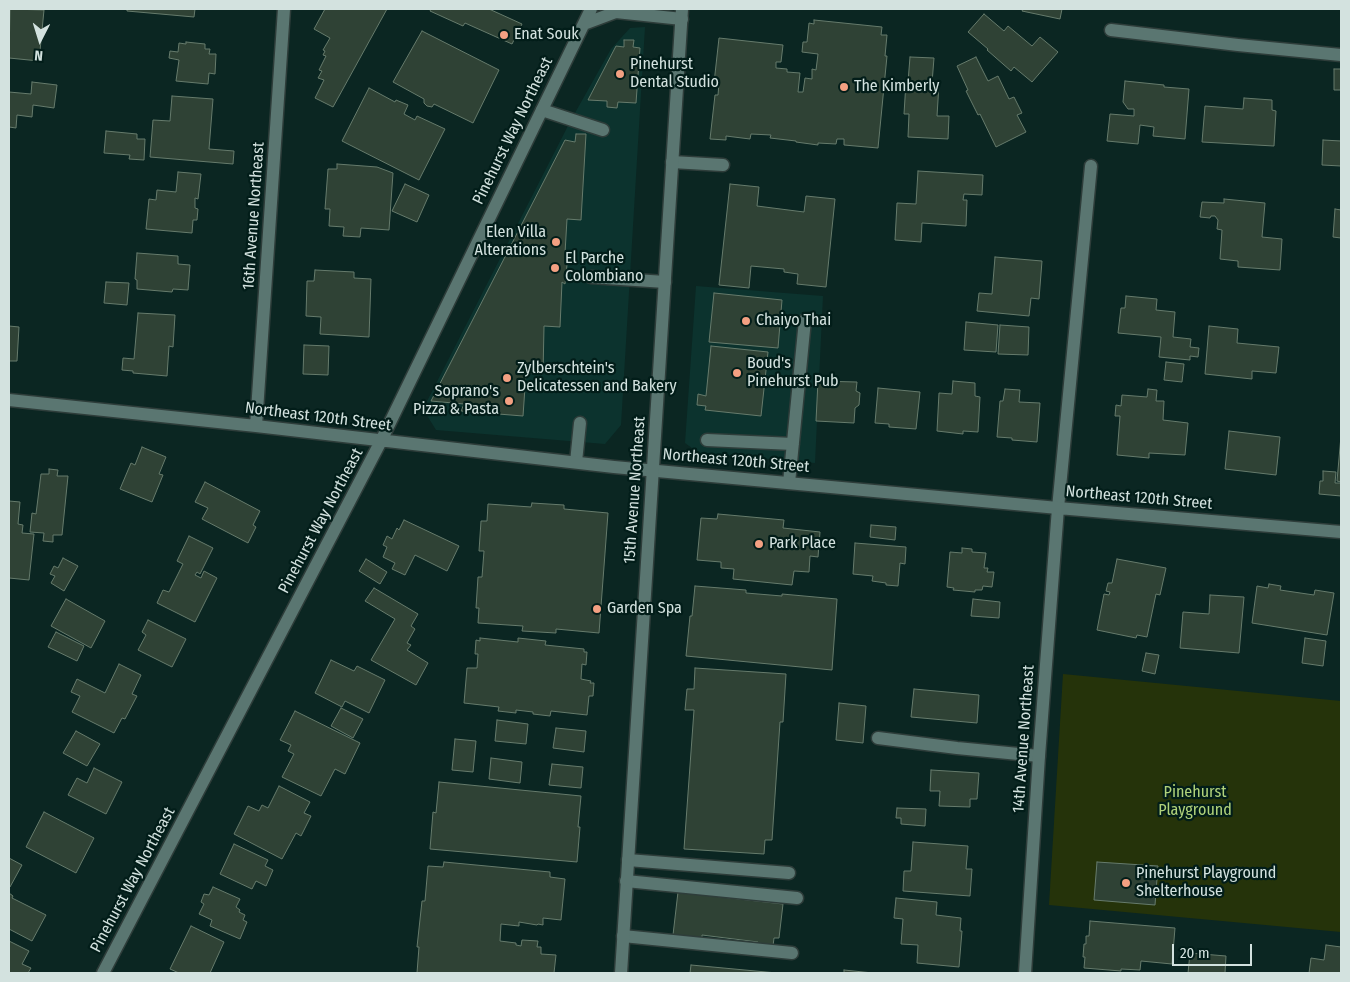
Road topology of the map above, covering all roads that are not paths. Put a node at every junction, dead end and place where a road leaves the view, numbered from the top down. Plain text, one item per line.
1 (284, 9) edge
2 (591, 9) edge
3 (682, 14) edge
4 (584, 24) junction
5 (1111, 30) dead end
6 (1341, 54) edge
7 (542, 110) junction
8 (603, 130) dead end
9 (672, 162) junction
10 (722, 165) dead end
11 (1091, 166) dead end
12 (591, 277) dead end
13 (665, 282) junction
14 (805, 320) dead end
15 (9, 400) edge
16 (580, 423) dead end
17 (256, 426) junction
18 (707, 440) dead end
19 (381, 441) junction
20 (793, 444) junction
21 (576, 462) junction
22 (653, 470) junction
23 (789, 483) junction
24 (1058, 508) junction
25 (1341, 532) edge
26 (878, 738) dead end
27 (1039, 756) junction
28 (628, 860) junction
29 (789, 873) dead end
30 (626, 881) junction
31 (797, 898) dead end
32 (623, 936) junction
33 (792, 952) dead end
34 (103, 973) edge
35 (621, 973) edge
36 (1025, 973) edge

1 - 17 street, 16th Avenue Northeast
2 - 4 street, Pinehurst Way Northeast
3 - 4 street
3 - 9 street, 15th Avenue Northeast
4 - 7 street, Pinehurst Way Northeast
5 - 6 street
7 - 8 street
7 - 19 street, Pinehurst Way Northeast
9 - 10 street
9 - 13 street, 15th Avenue Northeast
11 - 24 street, 14th Avenue Northeast
12 - 13 street
13 - 22 street, 15th Avenue Northeast
14 - 20 street
15 - 17 street, Northeast 120th Street
16 - 21 street
17 - 19 street, Northeast 120th Street
18 - 20 street
19 - 21 street, Northeast 120th Street
19 - 34 street, Pinehurst Way Northeast
20 - 23 street
21 - 22 street, Northeast 120th Street
22 - 23 street, Northeast 120th Street
22 - 28 street, 15th Avenue Northeast
23 - 24 street, Northeast 120th Street
24 - 25 street, Northeast 120th Street
24 - 27 street, 14th Avenue Northeast
26 - 27 street
27 - 36 street, 14th Avenue Northeast
28 - 29 street
28 - 30 street, 15th Avenue Northeast
30 - 31 street
30 - 32 street, 15th Avenue Northeast
32 - 33 street
32 - 35 street, 15th Avenue Northeast

